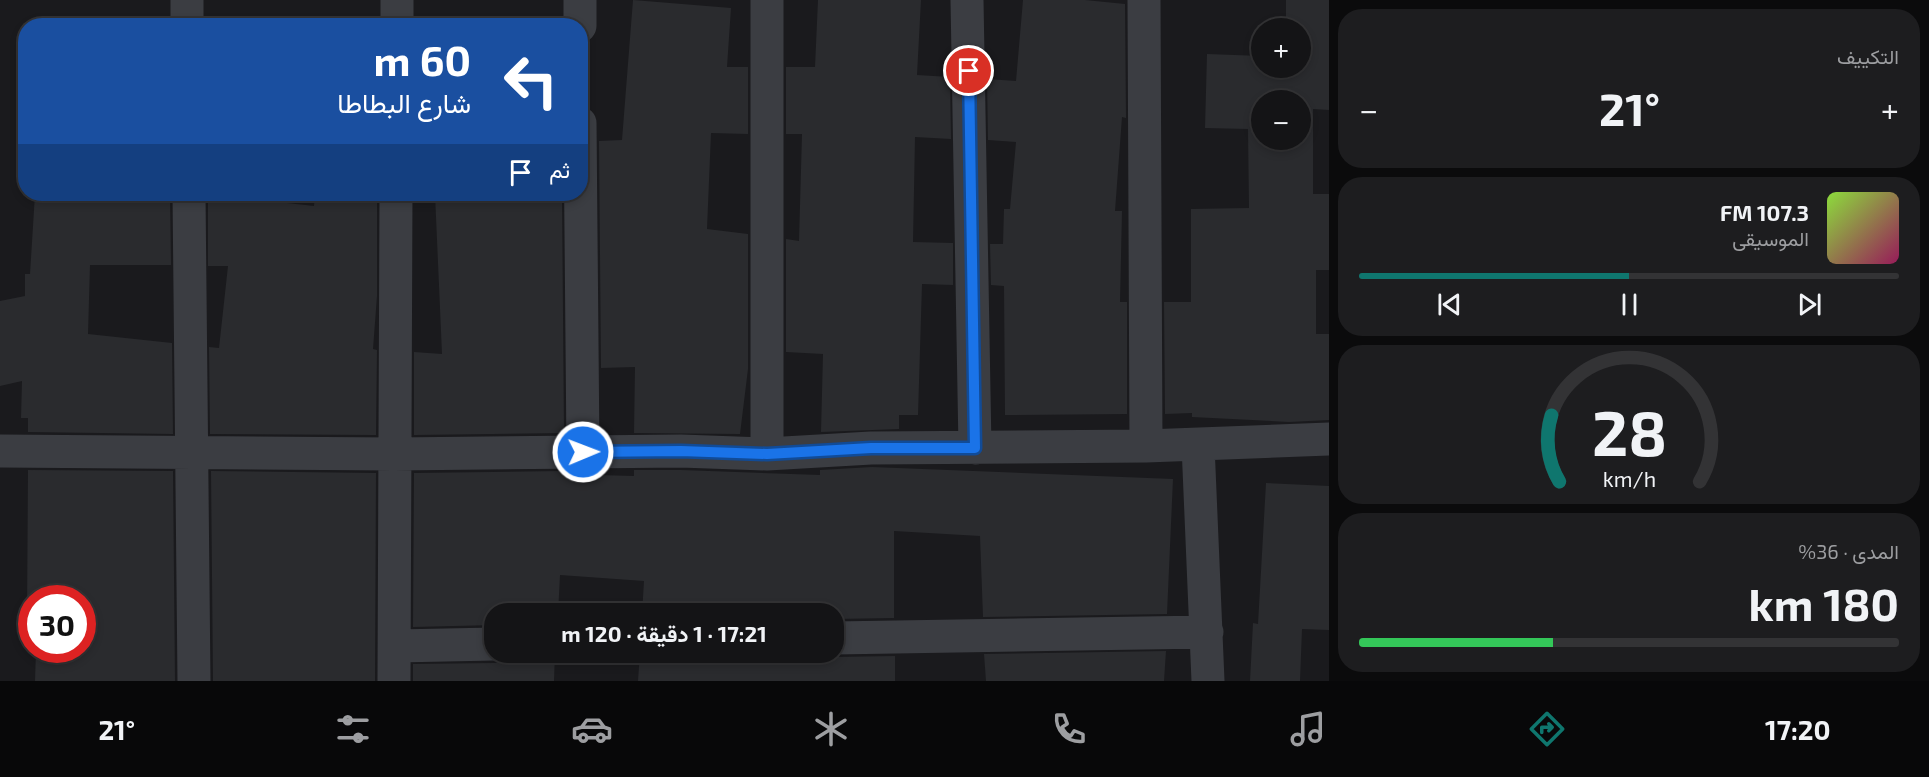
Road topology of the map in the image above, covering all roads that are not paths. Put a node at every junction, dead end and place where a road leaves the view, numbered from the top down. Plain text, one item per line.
1 (187, 0) edge
2 (397, 0) edge
3 (580, 0) edge
4 (767, 0) edge
5 (968, 0) edge
6 (1144, 0) edge
7 (187, 18) edge
8 (397, 18) edge
9 (580, 18) edge
10 (189, 201) edge
11 (396, 201) edge
12 (581, 201) edge
13 (1329, 439) edge
14 (1198, 445) junction
15 (1146, 446) junction
16 (975, 448) junction
17 (0, 451) edge
18 (192, 451) junction
19 (583, 452) junction
20 (394, 454) junction
21 (767, 454) junction
22 (1206, 632) junction
23 (844, 638) edge
24 (484, 644) edge
25 (396, 646) junction
26 (194, 681) edge
27 (394, 681) edge
28 (1208, 681) edge

1 - 7 street
2 - 8 street
3 - 9 street
4 - 21 street
5 - 16 street
6 - 15 street
10 - 18 street
11 - 20 street
12 - 19 street
13 - 14 street
14 - 15 street
14 - 22 street
15 - 16 street
16 - 21 street
17 - 18 street
18 - 20 street
18 - 26 street
19 - 20 street
19 - 21 street
20 - 25 street
22 - 23 street
22 - 28 street
24 - 25 street
25 - 27 street

